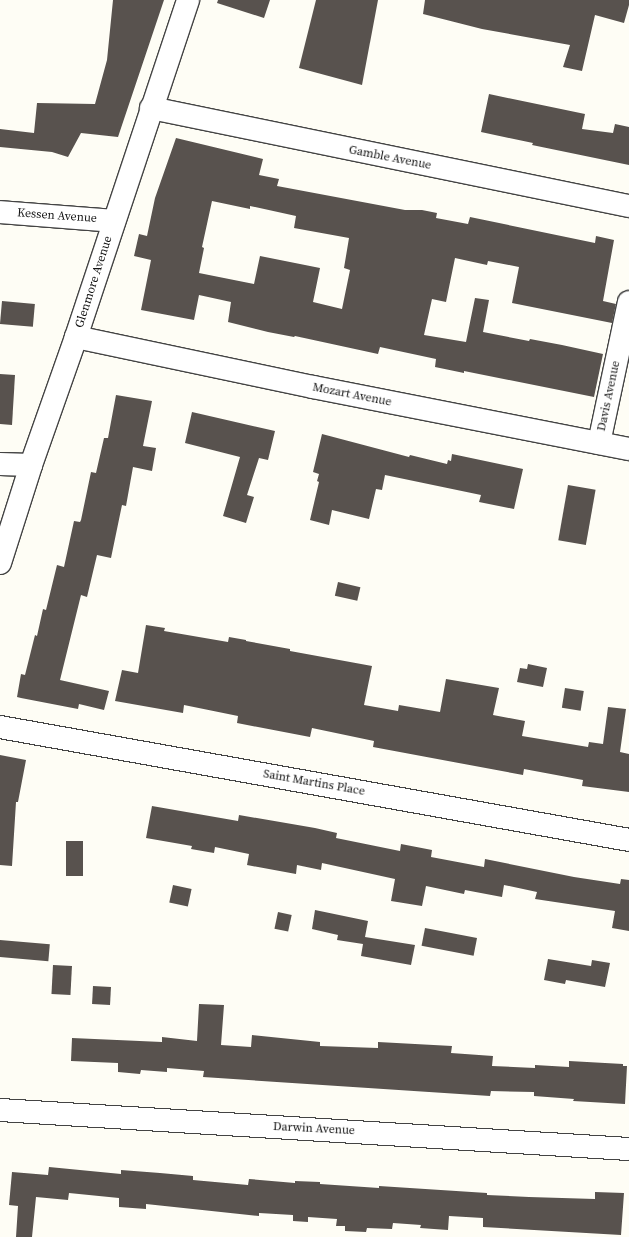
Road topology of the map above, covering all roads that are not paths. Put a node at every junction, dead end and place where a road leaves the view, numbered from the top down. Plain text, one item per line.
1 (188, 0) edge
2 (151, 108) junction
3 (629, 206) edge
4 (0, 212) edge
5 (114, 221) junction
6 (629, 302) edge
7 (76, 337) junction
8 (599, 443) junction
9 (629, 449) edge
10 (0, 464) edge
11 (31, 465) junction
12 (0, 563) edge
13 (0, 727) edge
14 (629, 840) edge
15 (0, 1110) edge
16 (629, 1149) edge

1 - 2 street, Glenmore Avenue
2 - 3 street, Gamble Avenue
2 - 5 street, Glenmore Avenue
4 - 5 street, Kessen Avenue
5 - 7 street, Glenmore Avenue
6 - 8 street, Davis Avenue
7 - 8 street, Mozart Avenue
7 - 11 street, Glenmore Avenue
8 - 9 street, Mozart Avenue
10 - 11 street
11 - 12 street, Glenmore Avenue
13 - 14 street, Saint Martins Place
15 - 16 street, Darwin Avenue

